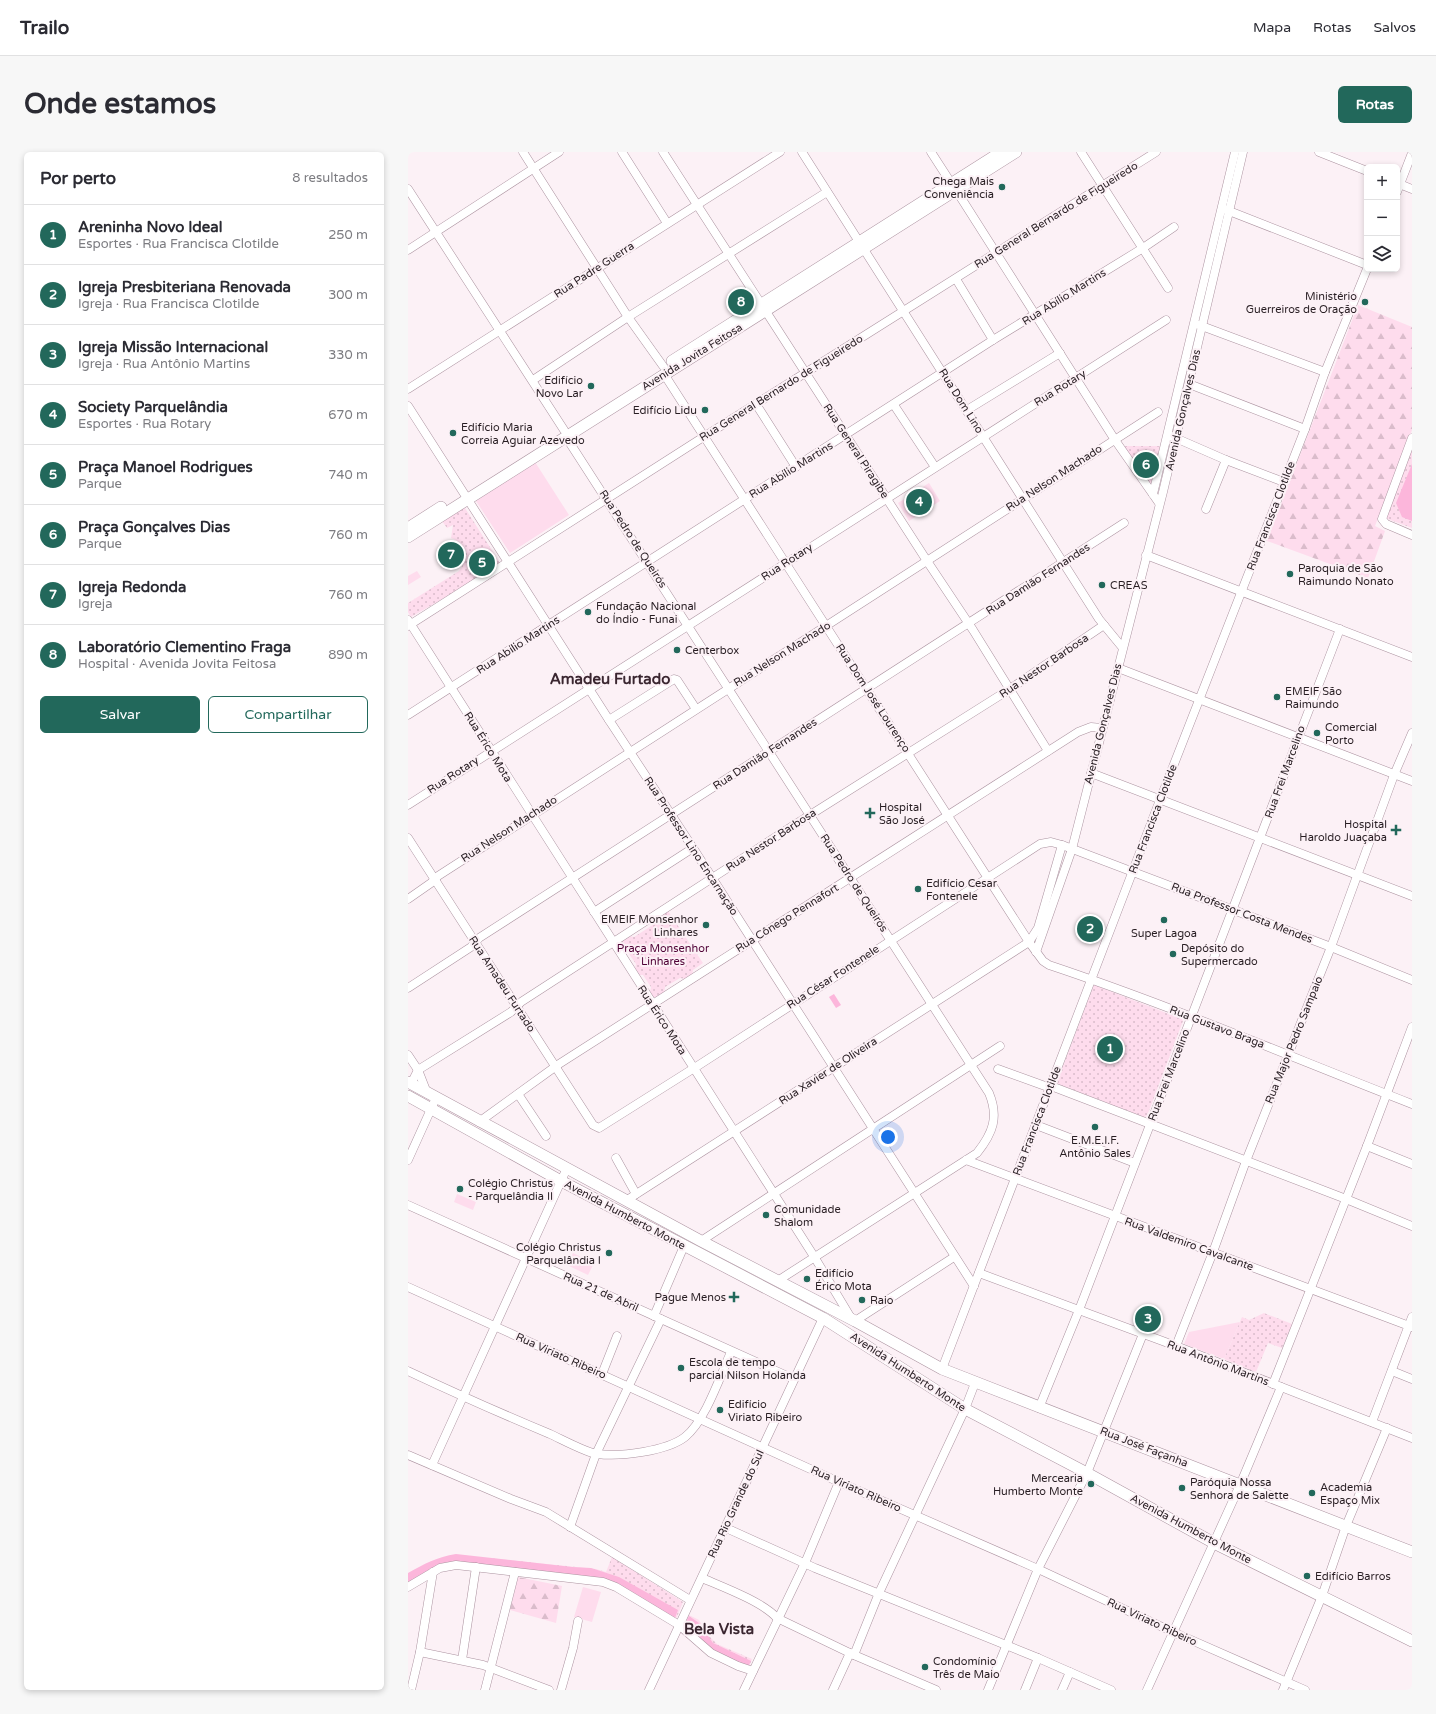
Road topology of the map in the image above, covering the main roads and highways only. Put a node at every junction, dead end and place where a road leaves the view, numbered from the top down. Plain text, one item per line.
1 (1001, 152) edge
2 (1016, 152) edge
3 (953, 187) junction
4 (466, 496) junction
5 (408, 528) edge
6 (408, 537) edge
7 (409, 1083) edge
8 (408, 1096) edge
9 (942, 1369) joint
10 (1412, 1552) edge
11 (1412, 1641) edge

1 - 3 main road, Avenida Jovita Feitosa
2 - 3 main road, Avenida Jovita Feitosa
3 - 4 main road, Avenida Jovita Feitosa
4 - 5 main road, Avenida Jovita Feitosa
4 - 6 main road, Avenida Jovita Feitosa
7 - 9 main road, Avenida Humberto Monte
8 - 11 main road, Avenida Humberto Monte
9 - 10 main road, Rua José Façanha

